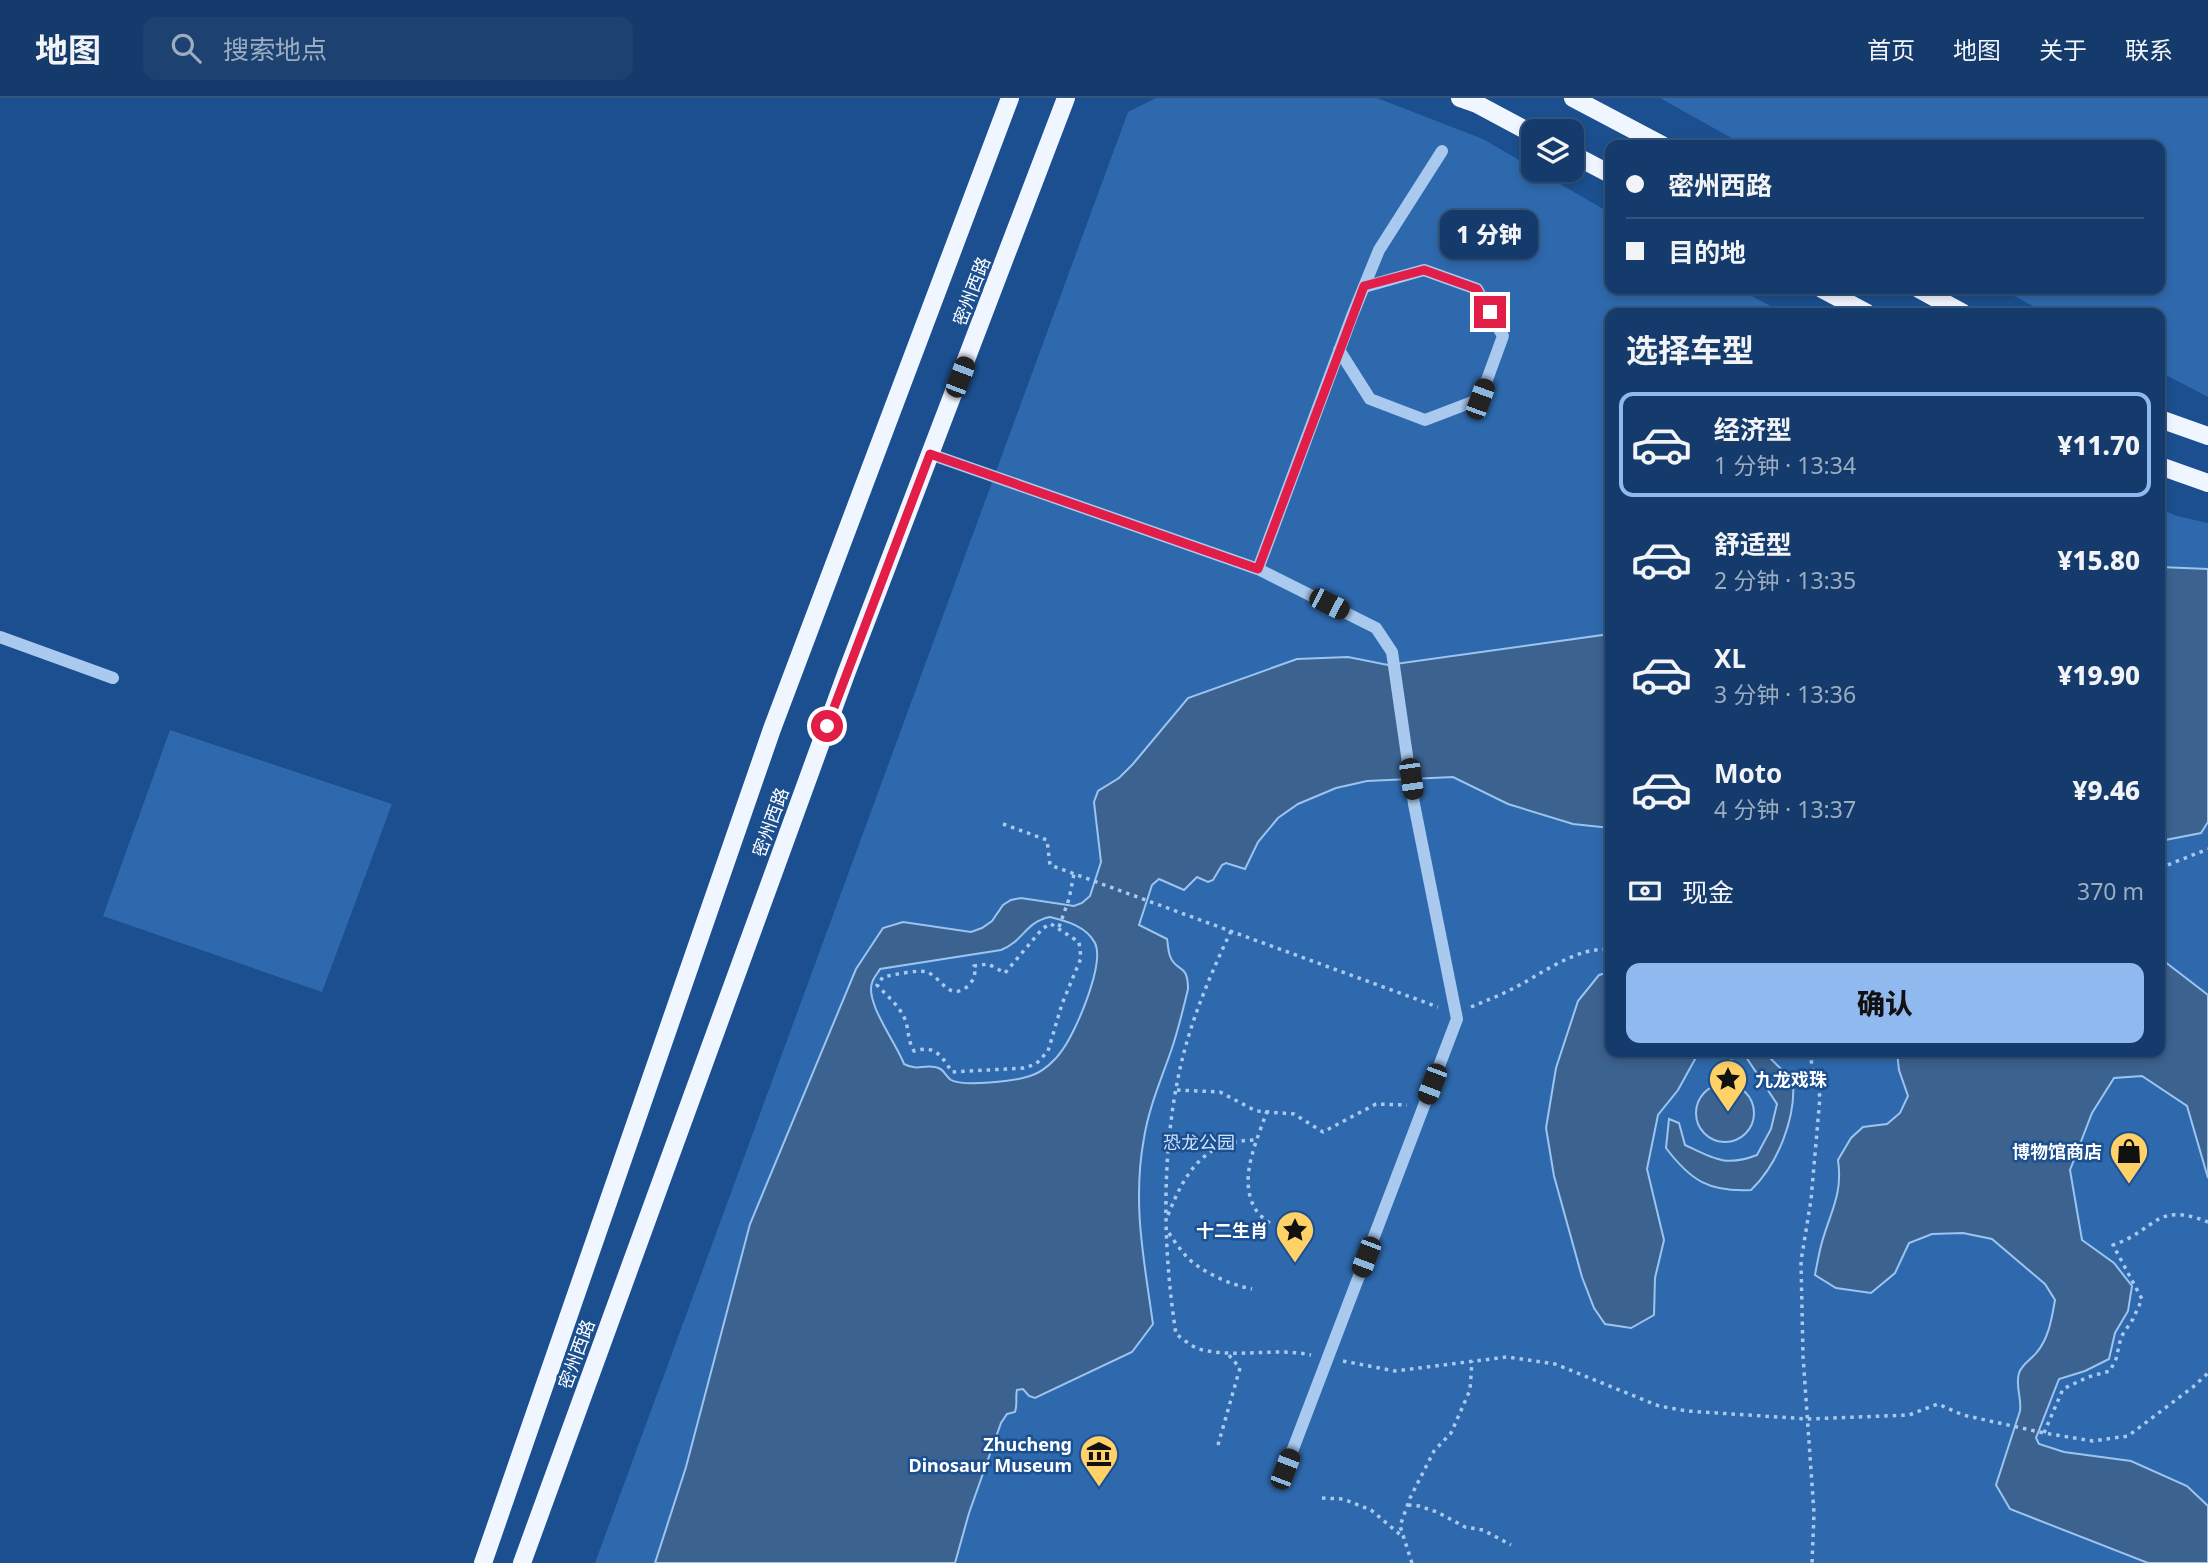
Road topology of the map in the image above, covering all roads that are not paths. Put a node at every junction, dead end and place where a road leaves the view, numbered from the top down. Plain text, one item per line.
1 (1010, 98) edge
2 (1066, 98) edge
3 (1460, 98) edge
4 (1573, 98) edge
5 (1521, 128) edge
6 (1653, 140) edge
7 (1442, 151) dead end
8 (1584, 160) edge
9 (1605, 171) edge
10 (1364, 286) junction
11 (1831, 294) edge
12 (1928, 294) edge
13 (1858, 308) edge
14 (1954, 308) edge
15 (1339, 350) junction
16 (2165, 421) edge
17 (2208, 436) edge
18 (930, 454) junction
19 (2165, 468) edge
20 (2208, 483) edge
21 (1258, 569) junction
22 (0, 637) edge
23 (113, 678) dead end
24 (1285, 1469) dead end
25 (484, 1563) edge
26 (522, 1563) edge

1 - 25 main road, 密州西路
2 - 18 main road, 密州西路
3 - 5 main road
4 - 6 main road
7 - 10 street
8 - 9 main road
10 - 15 street
10 - 15 street
11 - 13 main road
12 - 14 main road
15 - 21 street
16 - 17 main road
18 - 21 street
18 - 26 main road, 密州西路
19 - 20 main road
21 - 24 street
22 - 23 street

